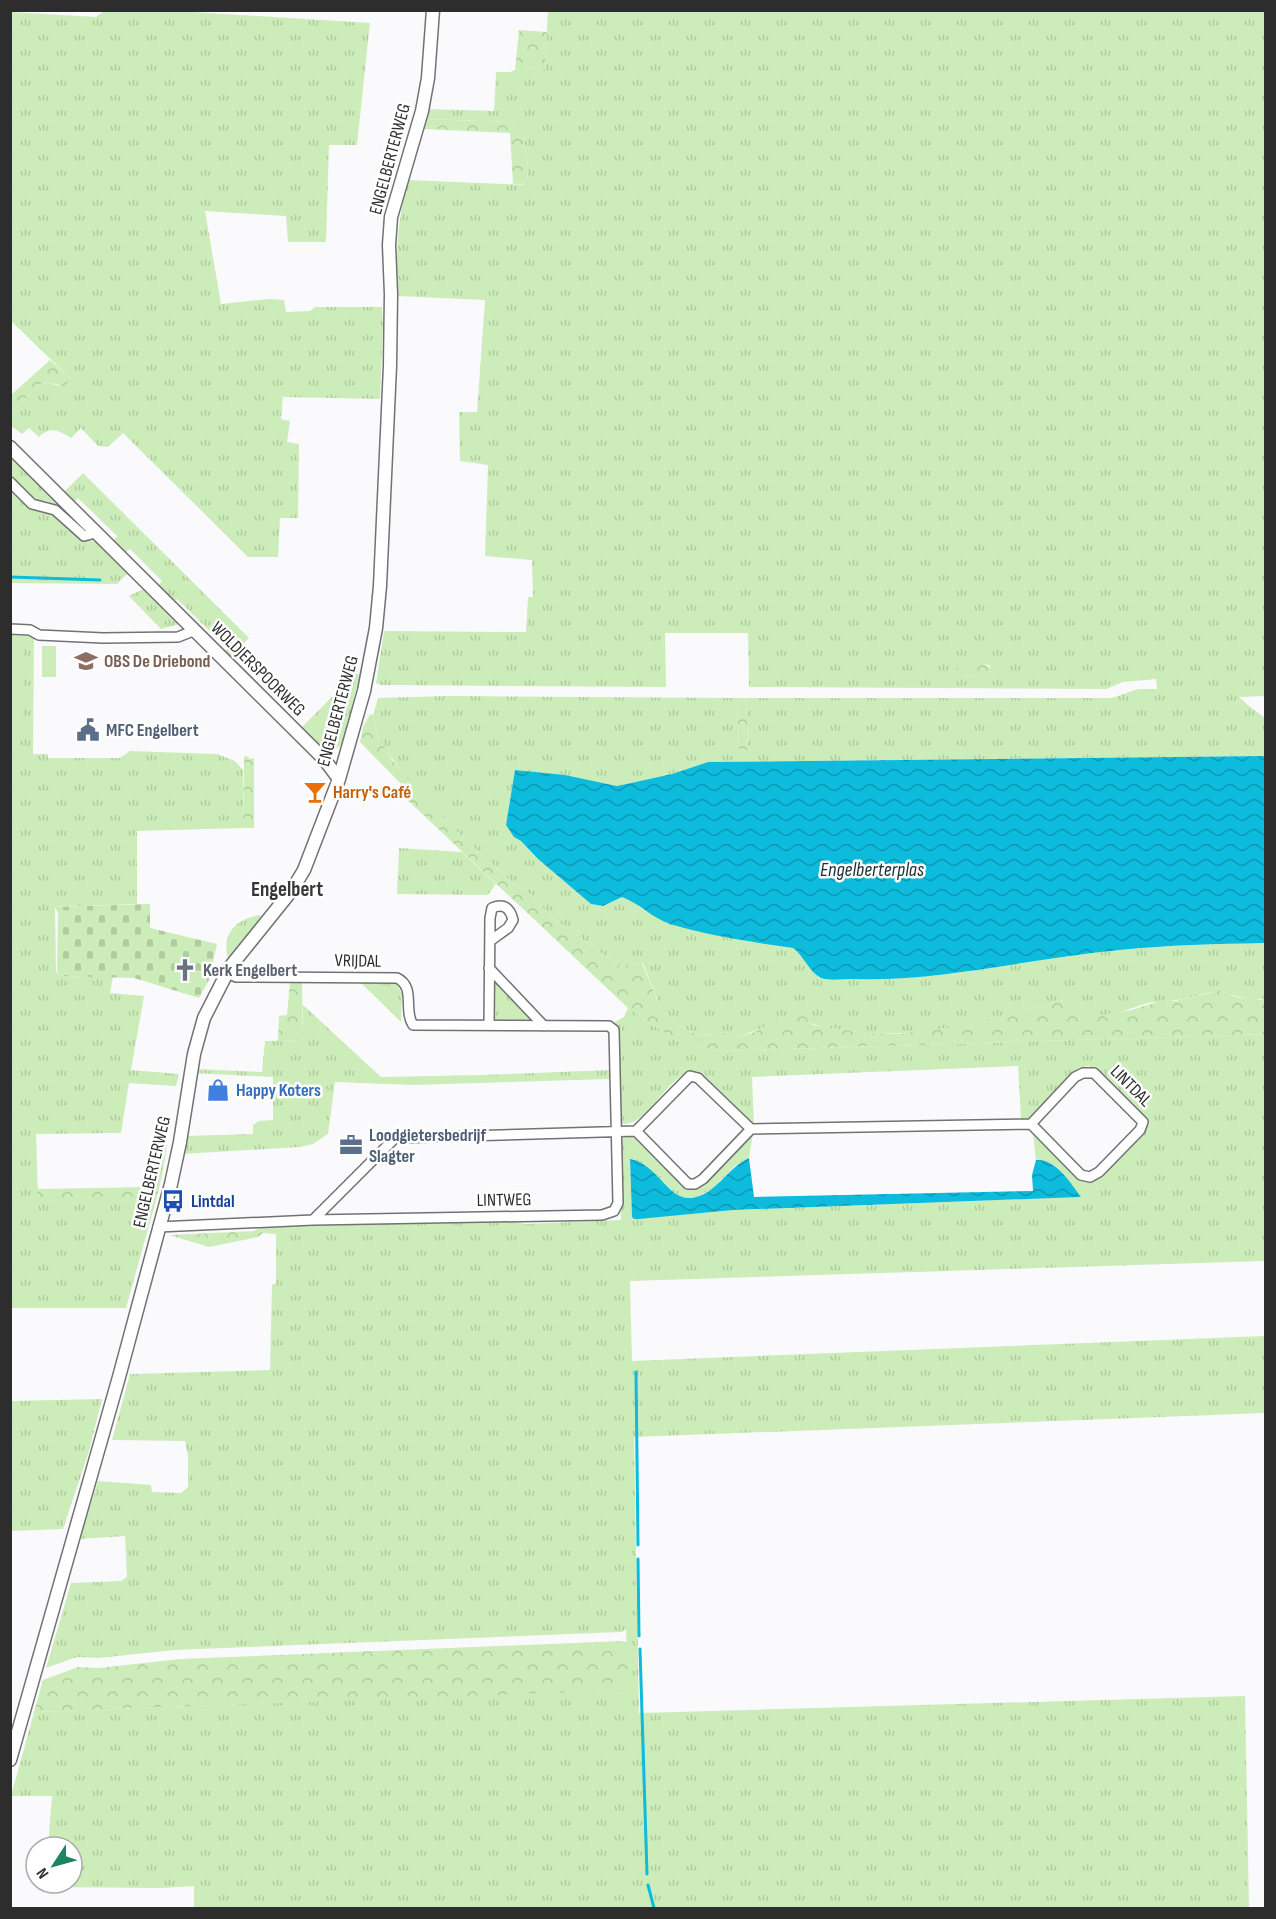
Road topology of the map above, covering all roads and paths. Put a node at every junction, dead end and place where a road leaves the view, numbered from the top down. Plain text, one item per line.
1 (433, 10) edge
2 (10, 447) edge
3 (10, 482) edge
4 (95, 533) junction
5 (10, 629) edge
6 (193, 630) junction
7 (346, 756) junction
8 (324, 759) junction
9 (339, 779) junction
10 (490, 941) dead end
11 (489, 968) junction
12 (227, 973) junction
13 (489, 1025) junction
14 (544, 1026) junction
15 (1031, 1124) junction
16 (751, 1129) junction
17 (636, 1131) junction
18 (616, 1132) junction
19 (313, 1220) junction
20 (158, 1227) junction
21 (10, 1760) edge

1 - 7 street, ENGELBERTERWEG
2 - 4 street, WOLDJERSPOORWEG
3 - 4 street, WOLDJERSPOORWEG
4 - 6 street, WOLDJERSPOORWEG
5 - 6 street, WOLDJERSPOORWEG
6 - 8 street, WOLDJERSPOORWEG
7 - 8 street
7 - 9 street, ENGELBERTERWEG
8 - 9 street, WOLDJERSPOORWEG
9 - 12 street, ENGELBERTERWEG
10 - 11 street
11 - 13 street
11 - 14 street
12 - 13 street, VRIJDAL
12 - 20 street, ENGELBERTERWEG
13 - 14 street, VRIJDAL
14 - 18 street, VRIJDAL
15 - 15 street, LINTDAL
15 - 16 street
16 - 17 street
16 - 17 street
17 - 18 street
18 - 19 street
18 - 19 street, LINTWEG
19 - 20 street
20 - 21 street, ENGELBERTERWEG

